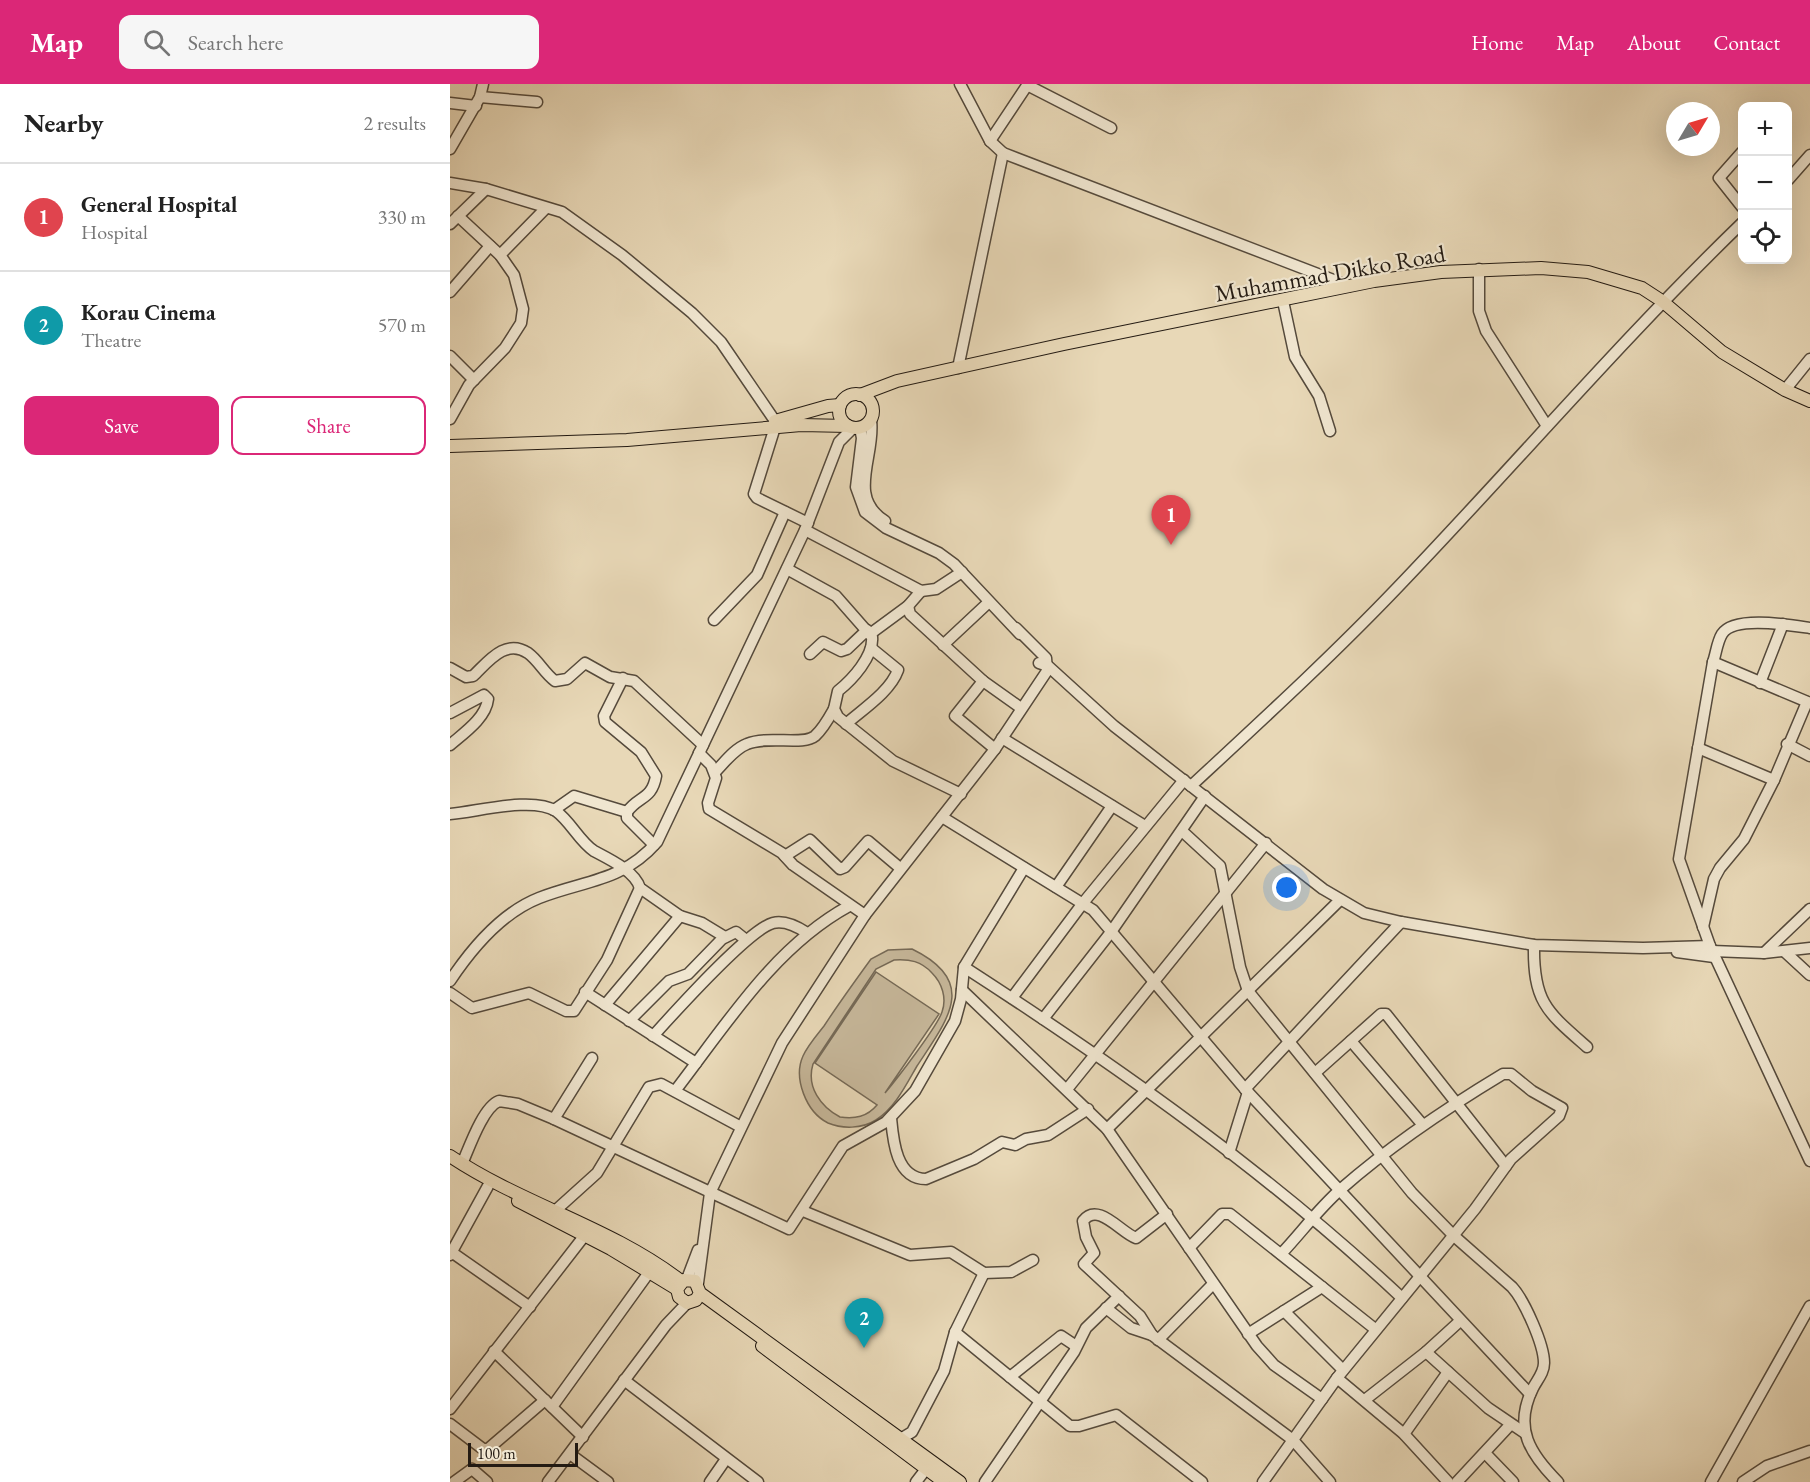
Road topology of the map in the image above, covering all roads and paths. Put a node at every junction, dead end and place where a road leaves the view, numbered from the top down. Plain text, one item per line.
1 (483, 84) edge
2 (960, 84) edge
3 (1028, 84) edge
4 (478, 101) junction
5 (537, 102) dead end
6 (450, 103) edge
7 (1112, 129) dead end
8 (990, 141) junction
9 (450, 149) edge
10 (1003, 153) junction
11 (1810, 155) edge
12 (1738, 157) edge
13 (1792, 175) edge
14 (450, 183) edge
15 (486, 189) junction
16 (1738, 201) edge
17 (546, 208) junction
18 (454, 220) edge
19 (1738, 228) edge
20 (490, 246) junction
21 (500, 255) junction
22 (1479, 269) junction
23 (1349, 286) junction
24 (450, 292) edge
25 (1283, 301) junction
26 (1662, 301) junction
27 (450, 356) edge
28 (1810, 359) edge
29 (958, 368) junction
30 (474, 380) junction
31 (897, 381) junction
32 (1785, 390) junction
33 (860, 395) junction
34 (1810, 401) edge
35 (840, 405) junction
36 (872, 406) junction
37 (450, 419) edge
38 (871, 420) junction
39 (775, 424) junction
40 (1547, 426) junction
41 (854, 427) junction
42 (1330, 431) dead end
43 (450, 446) edge
44 (785, 512) junction
45 (807, 527) junction
46 (913, 540) junction
47 (787, 569) junction
48 (962, 572) junction
49 (921, 591) junction
50 (989, 602) junction
51 (908, 606) junction
52 (714, 620) dead end
53 (1783, 624) junction
54 (1810, 628) edge
55 (869, 632) junction
56 (943, 645) junction
57 (871, 648) junction
58 (810, 654) dead end
59 (1713, 662) junction
60 (1044, 665) junction
61 (450, 668) edge
62 (623, 678) junction
63 (982, 681) junction
64 (1761, 684) junction
65 (1808, 703) edge
66 (1021, 708) junction
67 (834, 709) junction
68 (450, 713) edge
69 (846, 724) junction
70 (1002, 738) junction
71 (1787, 744) junction
72 (450, 745) edge
73 (1698, 748) junction
74 (701, 749) junction
75 (994, 749) junction
76 (1810, 756) edge
77 (715, 772) junction
78 (1774, 780) junction
79 (1187, 783) junction
80 (961, 794) junction
81 (1205, 796) junction
82 (1112, 806) junction
83 (554, 810) junction
84 (627, 812) junction
85 (450, 814) edge
86 (942, 817) junction
87 (1145, 826) junction
88 (1182, 831) junction
89 (1266, 843) junction
90 (654, 845) junction
91 (785, 856) junction
92 (900, 868) junction
93 (1024, 868) junction
94 (624, 870) junction
95 (1056, 887) junction
96 (640, 888) junction
97 (1226, 894) junction
98 (1340, 900) junction
99 (1083, 903) junction
100 (849, 906) junction
101 (1809, 913) edge
102 (865, 915) junction
103 (680, 916) junction
104 (1401, 922) junction
105 (1703, 927) junction
106 (1111, 932) junction
107 (807, 933) junction
108 (725, 937) junction
109 (746, 940) junction
110 (1534, 945) junction
111 (1810, 948) edge
112 (1712, 951) junction
113 (1785, 952) junction
114 (1764, 953) junction
115 (964, 967) junction
116 (1810, 975) edge
117 (450, 981) edge
118 (1154, 982) junction
119 (962, 990) junction
120 (1248, 991) junction
121 (585, 992) junction
122 (450, 993) edge
123 (1012, 998) junction
124 (605, 1005) junction
125 (1043, 1019) junction
126 (629, 1021) junction
127 (653, 1036) junction
128 (1201, 1037) junction
129 (1351, 1041) junction
130 (1290, 1043) junction
131 (1587, 1047) dead end
132 (1094, 1054) junction
133 (592, 1058) dead end
134 (696, 1063) junction
135 (1315, 1073) junction
136 (1068, 1088) junction
137 (1145, 1090) junction
138 (1247, 1090) junction
139 (675, 1091) junction
140 (1455, 1103) junction
141 (1088, 1109) junction
142 (891, 1118) junction
143 (554, 1119) junction
144 (1422, 1124) junction
145 (741, 1126) junction
146 (1107, 1129) junction
147 (614, 1148) junction
148 (1229, 1153) junction
149 (1382, 1155) junction
150 (450, 1156) edge
151 (1810, 1161) edge
152 (456, 1165) edge
153 (1506, 1166) junction
154 (488, 1186) junction
155 (1339, 1191) junction
156 (711, 1192) junction
157 (556, 1210) junction
158 (803, 1211) junction
159 (1167, 1214) junction
160 (1314, 1218) junction
161 (585, 1235) junction
162 (1454, 1236) junction
163 (1189, 1248) junction
164 (450, 1253) edge
165 (1281, 1254) junction
166 (1033, 1260) dead end
167 (650, 1271) junction
168 (984, 1273) junction
169 (1419, 1278) junction
170 (1213, 1284) junction
171 (1322, 1287) junction
172 (688, 1291) junction
173 (1119, 1296) junction
174 (1402, 1298) junction
175 (1810, 1306) edge
176 (530, 1307) junction
177 (1106, 1308) junction
178 (1284, 1311) junction
179 (1460, 1321) junction
180 (1375, 1329) junction
181 (955, 1332) junction
182 (1248, 1334) junction
183 (1155, 1338) junction
184 (1076, 1346) junction
185 (494, 1352) junction
186 (1426, 1352) junction
187 (1448, 1372) junction
188 (1340, 1374) junction
189 (1010, 1377) junction
190 (624, 1380) junction
191 (1530, 1394) junction
192 (1322, 1399) junction
193 (1366, 1399) junction
194 (1041, 1402) junction
195 (548, 1403) junction
196 (450, 1409) edge
197 (450, 1424) edge
198 (1510, 1425) junction
199 (1525, 1433) junction
200 (1404, 1434) junction
201 (583, 1437) junction
202 (902, 1438) junction
203 (1293, 1440) junction
204 (1810, 1451) edge
205 (1485, 1453) junction
206 (570, 1454) junction
207 (726, 1459) junction
208 (926, 1469) junction
209 (454, 1482) edge
210 (487, 1482) edge
211 (548, 1482) edge
212 (608, 1482) edge
213 (710, 1482) edge
214 (758, 1482) edge
215 (916, 1482) edge
216 (944, 1482) edge
217 (960, 1482) edge
218 (985, 1482) edge
219 (1202, 1482) edge
220 (1263, 1482) edge
221 (1330, 1482) edge
222 (1448, 1482) edge
223 (1457, 1482) edge
224 (1513, 1482) edge
225 (1558, 1482) edge
226 (1711, 1482) edge
227 (1743, 1482) edge

1 - 4 street
2 - 8 street
3 - 7 street
3 - 8 street
4 - 5 street
4 - 6 street
4 - 9 street
8 - 10 street
10 - 23 street
10 - 29 street
11 - 13 street
12 - 16 street
14 - 15 street
15 - 17 street
15 - 18 street
17 - 21 street
17 - 39 street
18 - 20 street
19 - 26 street
20 - 21 street
20 - 24 street
21 - 30 street
22 - 23 main road, Muhammad Dikko Road
22 - 26 main road, Muhammad Dikko Road
22 - 40 street
23 - 25 main road, Muhammad Dikko Road
25 - 29 main road, Muhammad Dikko Road
25 - 42 street
26 - 32 main road, Muhammad Dikko Road
26 - 40 street
27 - 30 street
28 - 32 street
29 - 31 main road, Muhammad Dikko Road
30 - 37 street
31 - 33 main road, Muhammad Dikko Road
31 - 36 main road
32 - 34 main road, Muhammad Dikko Road
33 - 35 main road
33 - 36 main road
35 - 39 main road
35 - 41 main road
36 - 38 main road
38 - 41 main road
38 - 46 street
39 - 41 main road
39 - 43 main road
39 - 44 street
40 - 79 street
41 - 45 street
41 - 46 street
44 - 45 street
44 - 52 street
45 - 47 street
45 - 49 street
46 - 48 street
47 - 55 street
47 - 74 street
48 - 49 street
48 - 50 street
49 - 51 street
50 - 56 street
50 - 60 street
51 - 55 street
51 - 56 street
53 - 54 street
53 - 59 street
53 - 64 street
55 - 57 street
55 - 58 street
56 - 63 street
57 - 67 street
57 - 69 street
59 - 64 street
59 - 73 street
60 - 66 street
60 - 79 street
61 - 62 street
62 - 74 street
62 - 84 street
63 - 66 street
63 - 75 street
64 - 65 street
65 - 71 street
66 - 70 street
67 - 69 street
67 - 77 street
68 - 72 street
69 - 80 street
70 - 75 street
70 - 82 street
71 - 76 street
71 - 78 street
73 - 78 street
73 - 105 street
74 - 77 street
74 - 90 street
75 - 80 street
77 - 91 street
78 - 105 street
79 - 81 street
79 - 87 street
80 - 86 street
81 - 88 street
81 - 89 street
82 - 87 street
82 - 95 street
83 - 84 street
83 - 85 street
83 - 94 street
84 - 90 street
86 - 92 street
86 - 93 street
87 - 99 street
88 - 97 street
88 - 106 street
89 - 97 street
89 - 98 street
90 - 94 street
91 - 92 street
91 - 100 street
92 - 102 street
93 - 95 street
93 - 115 street
94 - 96 street
94 - 117 street
95 - 99 street
96 - 103 street
96 - 121 street
97 - 118 street
97 - 120 street
98 - 104 street
98 - 120 street
99 - 106 street
99 - 123 street
100 - 102 street
100 - 107 street
101 - 114 street
102 - 145 street
103 - 108 street
103 - 124 street
104 - 110 street
104 - 130 street
105 - 112 street
106 - 118 street
106 - 125 street
107 - 109 street
107 - 134 street
108 - 109 street
108 - 126 street
109 - 127 street
110 - 112 street
110 - 131 street
111 - 113 street
112 - 114 street
112 - 151 street
113 - 114 street
113 - 116 street
115 - 119 street
115 - 123 street
118 - 128 street
118 - 132 street
119 - 136 street
119 - 142 street
120 - 128 street
120 - 130 street
121 - 122 street
121 - 124 street
123 - 125 street
124 - 126 street
125 - 132 street
126 - 127 street
127 - 134 street
128 - 137 street
128 - 138 street
129 - 135 street
129 - 140 street
129 - 144 street
130 - 135 street
130 - 138 street
132 - 136 street
132 - 137 street
133 - 143 street
134 - 139 street
135 - 149 street
136 - 141 street
137 - 146 street
137 - 148 street
138 - 148 street
138 - 155 street
139 - 145 street
139 - 147 street
140 - 144 street
140 - 153 street
140 - 153 street
141 - 142 street
141 - 146 street
142 - 158 street
143 - 147 street
143 - 152 street
144 - 149 street
145 - 156 street
146 - 159 street
147 - 156 street
147 - 157 street
148 - 160 street
149 - 155 street
149 - 162 street
150 - 152 main road
152 - 154 main road
152 - 157 main road
153 - 162 street
154 - 161 main road
154 - 164 street
155 - 160 street
155 - 169 street
156 - 158 street
156 - 172 street
157 - 172 main road
158 - 168 street
159 - 163 street
159 - 173 street
160 - 165 street
160 - 174 street
161 - 167 main road
161 - 176 street
162 - 169 street
162 - 191 street
163 - 165 street
163 - 170 street
164 - 176 street
165 - 171 street
166 - 168 street
167 - 172 main road
167 - 195 street
168 - 181 street
169 - 174 street
169 - 179 street
170 - 182 street
170 - 183 street
171 - 178 street
171 - 180 street
172 - 190 street
172 - 202 main road
172 - 208 main road
173 - 177 street
173 - 183 street
174 - 180 street
175 - 226 street
176 - 185 street
177 - 183 street
177 - 184 street
178 - 182 street
178 - 188 street
179 - 186 street
179 - 191 street
180 - 188 street
181 - 189 street
181 - 202 street
182 - 192 street
183 - 203 street
184 - 189 street
184 - 194 street
185 - 195 street
185 - 196 street
186 - 187 street
186 - 193 street
187 - 198 street
187 - 200 street
188 - 192 street
188 - 193 street
189 - 194 street
190 - 201 street
190 - 207 street
191 - 199 street
192 - 203 street
193 - 200 street
194 - 218 street
194 - 219 street
195 - 197 street
195 - 201 street
198 - 199 street
198 - 205 street
199 - 225 street
200 - 222 street
201 - 206 street
202 - 217 main road
203 - 220 street
203 - 221 street
204 - 227 street
205 - 223 street
205 - 224 street
206 - 211 street
206 - 212 street
207 - 213 street
207 - 214 street
208 - 215 street
208 - 216 main road
209 - 210 street

